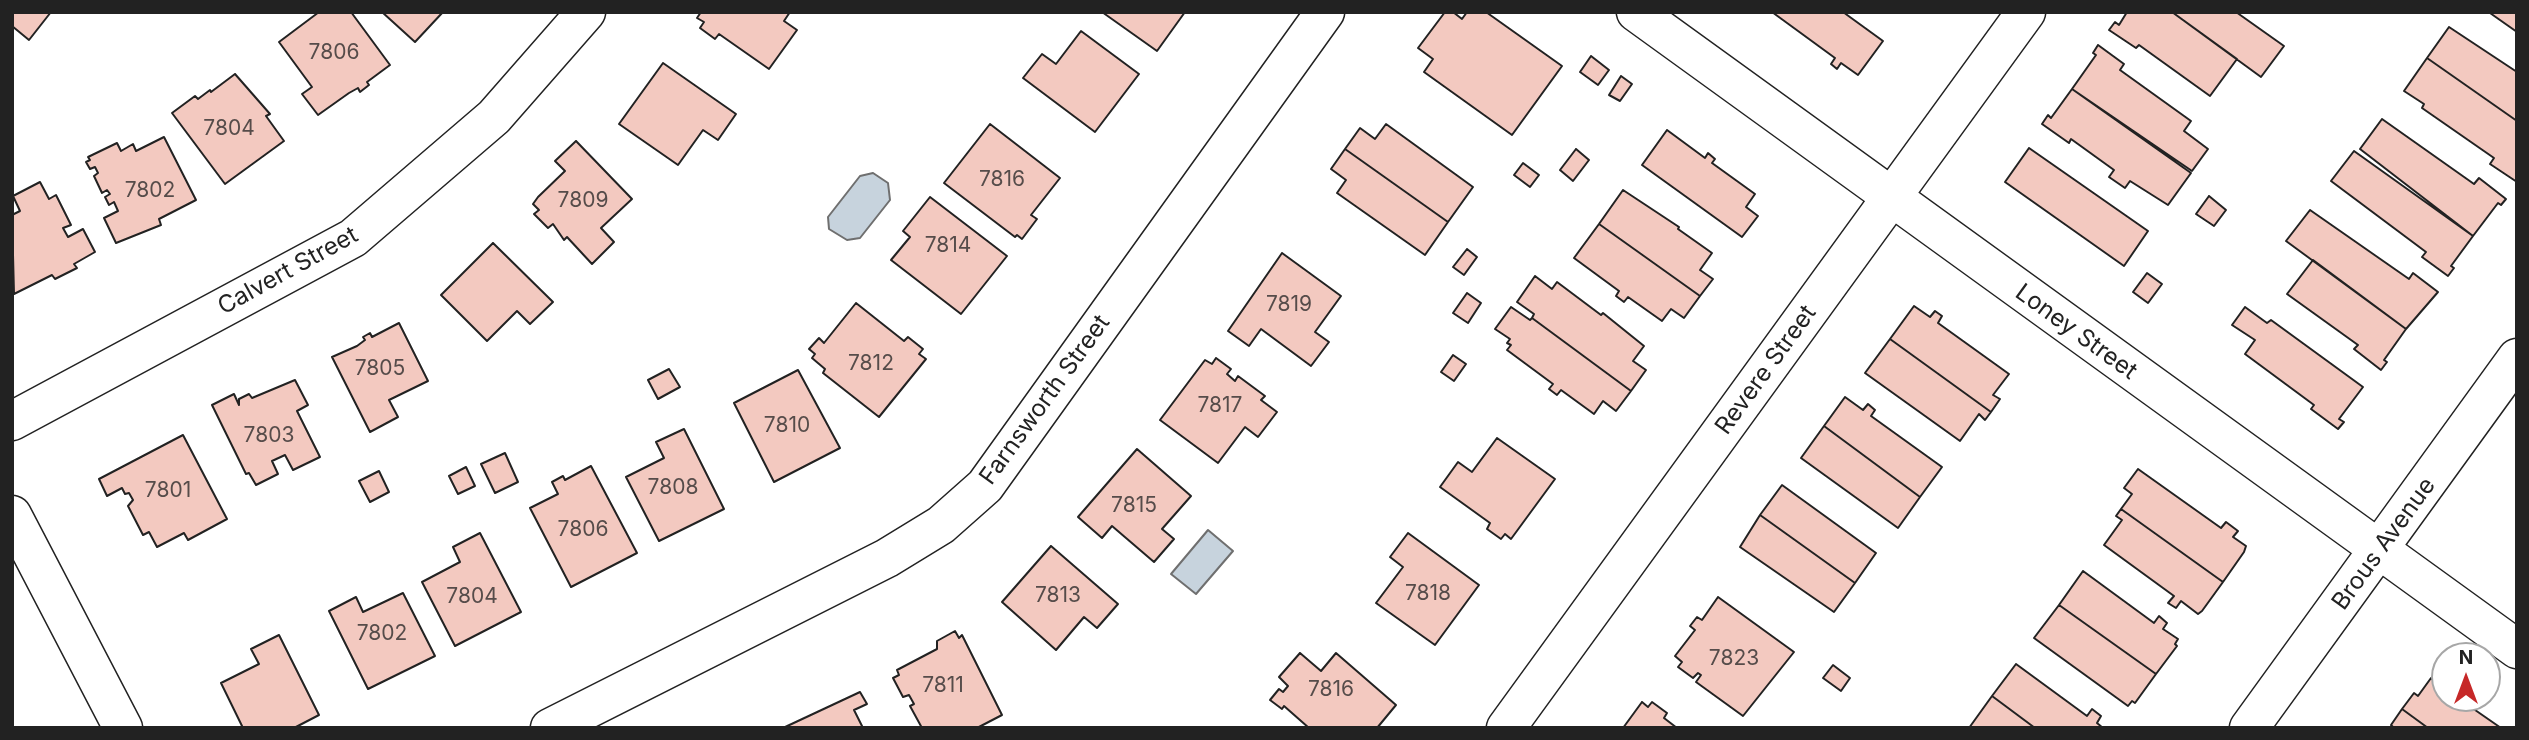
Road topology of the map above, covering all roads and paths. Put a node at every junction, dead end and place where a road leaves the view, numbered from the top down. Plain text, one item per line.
1 (586, 12) edge
2 (1325, 12) edge
3 (1636, 12) edge
4 (2026, 12) edge
5 (1891, 199) junction
6 (2517, 358) edge
7 (12, 421) edge
8 (12, 515) edge
9 (2380, 551) junction
10 (2517, 649) edge
11 (123, 728) edge
12 (550, 728) edge
13 (1506, 728) edge
14 (2249, 728) edge

1 - 7 street, Calvert Street
2 - 12 street, Farnsworth Street
3 - 5 street, Loney Street
4 - 5 street, Revere Street
5 - 9 street, Loney Street
5 - 13 street, Revere Street
6 - 9 street, Brous Avenue
8 - 11 street
9 - 10 street, Loney Street
9 - 14 street, Brous Avenue

